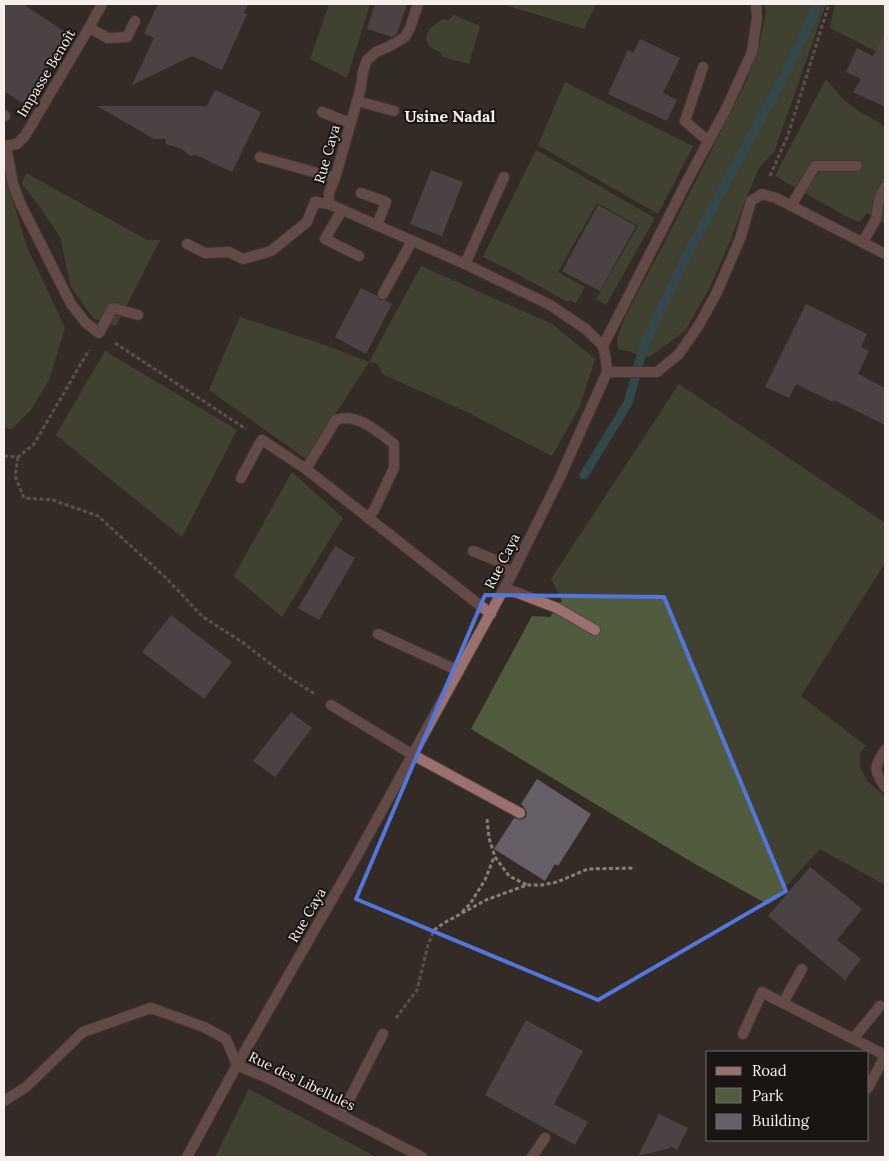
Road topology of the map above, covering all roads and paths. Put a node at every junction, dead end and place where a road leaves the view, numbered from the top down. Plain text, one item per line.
1 (102, 4) edge
2 (418, 4) edge
3 (756, 4) edge
4 (828, 4) edge
5 (135, 21) dead end
6 (89, 28) junction
7 (703, 66) dead end
8 (357, 101) junction
9 (394, 111) dead end
10 (322, 112) dead end
11 (350, 123) junction
12 (708, 141) junction
13 (5, 146) edge
14 (260, 157) dead end
15 (857, 166) dead end
16 (504, 177) dead end
17 (335, 178) junction
18 (885, 187) edge
19 (361, 192) dead end
20 (762, 194) junction
21 (329, 204) junction
22 (791, 206) junction
23 (342, 210) junction
24 (377, 225) junction
25 (412, 241) junction
26 (863, 242) junction
27 (187, 244) dead end
28 (885, 254) edge
29 (359, 256) dead end
30 (465, 264) junction
31 (382, 294) dead end
32 (138, 315) dead end
33 (99, 333) junction
34 (603, 346) junction
35 (607, 372) junction
36 (262, 440) junction
37 (4, 456) edge
38 (18, 457) junction
39 (306, 469) junction
40 (241, 478) dead end
41 (368, 518) junction
42 (474, 552) dead end
43 (512, 574) junction
44 (504, 588) junction
45 (491, 614) junction
46 (595, 630) dead end
47 (378, 634) dead end
48 (459, 671) junction
49 (331, 705) joint
50 (885, 750) edge
51 (413, 755) junction
52 (885, 787) edge
53 (487, 795) junction
54 (520, 813) dead end
55 (494, 857) junction
56 (635, 868) dead end
57 (527, 885) junction
58 (460, 914) junction
59 (802, 969) dead end
60 (783, 1003) junction
61 (880, 1006) dead end
62 (384, 1034) joint
63 (743, 1034) dead end
64 (853, 1039) junction
65 (885, 1056) edge
66 (237, 1066) junction
67 (869, 1086) edge
68 (4, 1101) edge
69 (340, 1114) junction
70 (545, 1138) dead end
71 (188, 1157) edge
72 (422, 1157) edge
73 (532, 1157) edge

1 - 6 street, Impasse Benoît
2 - 8 street, Rue Caya
3 - 12 street
4 - 20 path
5 - 6 street
6 - 13 street, Impasse Benoît
7 - 12 street
8 - 9 street
8 - 11 street, Rue Caya
10 - 11 street
11 - 17 street, Rue Caya
12 - 34 street
13 - 33 street
14 - 17 street
15 - 22 street
16 - 30 street
17 - 21 street, Rue Caya
18 - 26 street
19 - 24 street
20 - 22 street
20 - 35 street
21 - 23 street, Rue Caya
21 - 27 street
22 - 26 street
23 - 24 street, Rue Caya
23 - 29 street
24 - 25 street, Rue Caya
25 - 30 street, Rue Caya
25 - 31 street
26 - 28 street
30 - 34 street, Rue Caya
32 - 33 street
33 - 36 path
33 - 38 path
34 - 35 street
35 - 43 street, Rue Caya
36 - 39 street
36 - 40 street
37 - 38 path
38 - 49 path
39 - 41 street
39 - 41 street
41 - 45 street
42 - 43 street
43 - 44 street, Rue Caya
44 - 45 street, Rue Caya
44 - 46 street
45 - 48 street, Rue Caya
47 - 48 street
48 - 51 street, Rue Caya
49 - 51 street
50 - 52 street
51 - 53 street
51 - 66 street, Rue Caya
53 - 54 street
53 - 55 path
55 - 57 path
55 - 58 path
56 - 57 path
57 - 58 path
58 - 62 path
59 - 60 street
60 - 63 street
60 - 64 street
61 - 64 street
62 - 69 street
64 - 65 street
65 - 67 street
66 - 68 street, Rue des Libellules
66 - 69 street, Rue des Libellules
66 - 71 street, Rue Caya
69 - 72 street, Rue des Libellules
70 - 73 street

